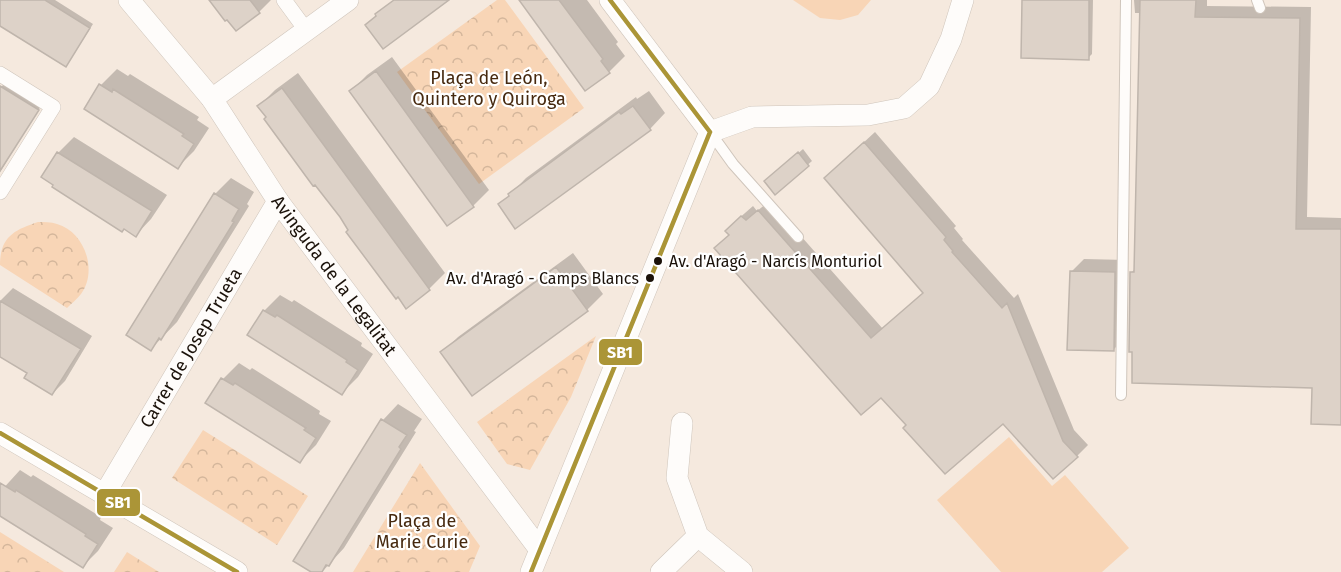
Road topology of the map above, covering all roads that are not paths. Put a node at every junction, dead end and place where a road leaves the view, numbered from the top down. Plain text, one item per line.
1 (129, 0) edge
2 (284, 0) edge
3 (348, 0) edge
4 (610, 0) edge
5 (963, 0) edge
6 (1126, 0) edge
7 (306, 30) junction
8 (0, 74) edge
9 (212, 99) junction
10 (710, 132) junction
11 (0, 192) edge
12 (278, 201) junction
13 (798, 237) dead end
14 (1121, 395) dead end
15 (682, 423) dead end
16 (0, 433) edge
17 (104, 495) junction
18 (698, 536) junction
19 (540, 550) junction
20 (237, 572) edge
21 (531, 572) edge
22 (661, 572) edge
23 (742, 572) edge

1 - 9 street, Avinguda de la Legalitat
2 - 7 street
3 - 7 street
4 - 10 street
5 - 10 street
6 - 14 lane
7 - 9 street
8 - 11 street
9 - 12 street, Avinguda de la Legalitat
10 - 13 lane
10 - 19 street
12 - 17 street, Carrer de Josep Trueta
12 - 19 street, Avinguda de la Legalitat
15 - 18 street
16 - 17 street
17 - 20 street
18 - 22 street
18 - 23 street
19 - 21 street

